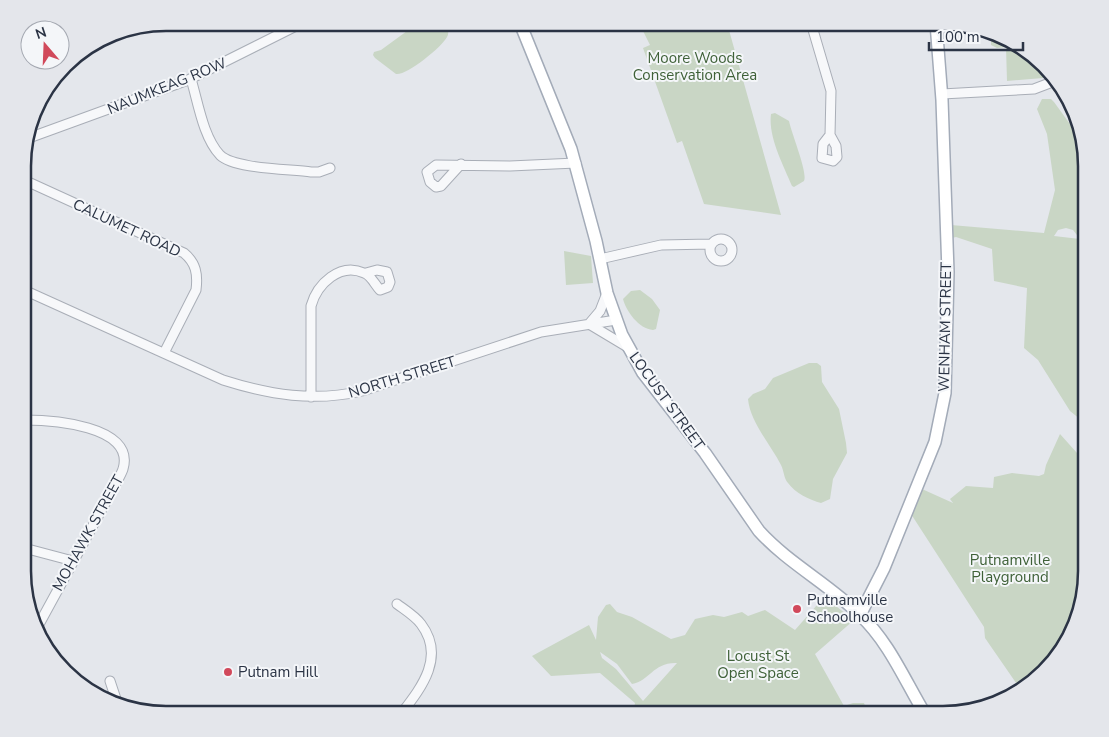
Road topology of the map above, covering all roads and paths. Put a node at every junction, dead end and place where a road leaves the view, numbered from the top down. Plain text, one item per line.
1 (814, 31) edge
2 (937, 31) edge
3 (283, 32) edge
4 (524, 32) edge
5 (191, 79) junction
6 (1049, 83) edge
7 (942, 94) junction
8 (830, 134) dead end
9 (35, 136) edge
10 (576, 163) junction
11 (461, 164) dead end
12 (330, 168) dead end
13 (31, 183) edge
14 (710, 244) dead end
15 (600, 259) junction
16 (366, 273) dead end
17 (31, 293) edge
18 (607, 293) junction
19 (616, 320) junction
20 (590, 324) junction
21 (629, 348) junction
22 (164, 353) junction
23 (311, 397) junction
24 (31, 420) edge
25 (31, 550) edge
26 (73, 561) junction
27 (397, 604) dead end
28 (860, 615) junction
29 (41, 621) edge
30 (110, 682) dead end
31 (115, 696) edge
32 (920, 705) edge
33 (407, 706) edge

1 - 8 street
2 - 7 main road, WENHAM STREET
3 - 5 street, NAUMKEAG ROW
4 - 10 main road, LOCUST STREET
5 - 9 street, NAUMKEAG ROW
5 - 12 street
6 - 7 street
7 - 28 main road, WENHAM STREET
10 - 11 street
10 - 15 main road, LOCUST STREET
13 - 22 street, CALUMET ROAD
14 - 15 street
15 - 18 main road, LOCUST STREET
16 - 23 street
17 - 22 street, NORTH STREET
18 - 19 main road, LOCUST STREET
18 - 20 street
19 - 20 street, NORTH STREET
19 - 21 main road, LOCUST STREET
20 - 21 street
20 - 23 street, NORTH STREET
21 - 28 main road, LOCUST STREET
22 - 23 street, NORTH STREET
24 - 26 street, MOHAWK STREET
25 - 26 street
26 - 29 street, MOHAWK STREET
27 - 33 street
28 - 32 main road, LOCUST STREET
30 - 31 street

